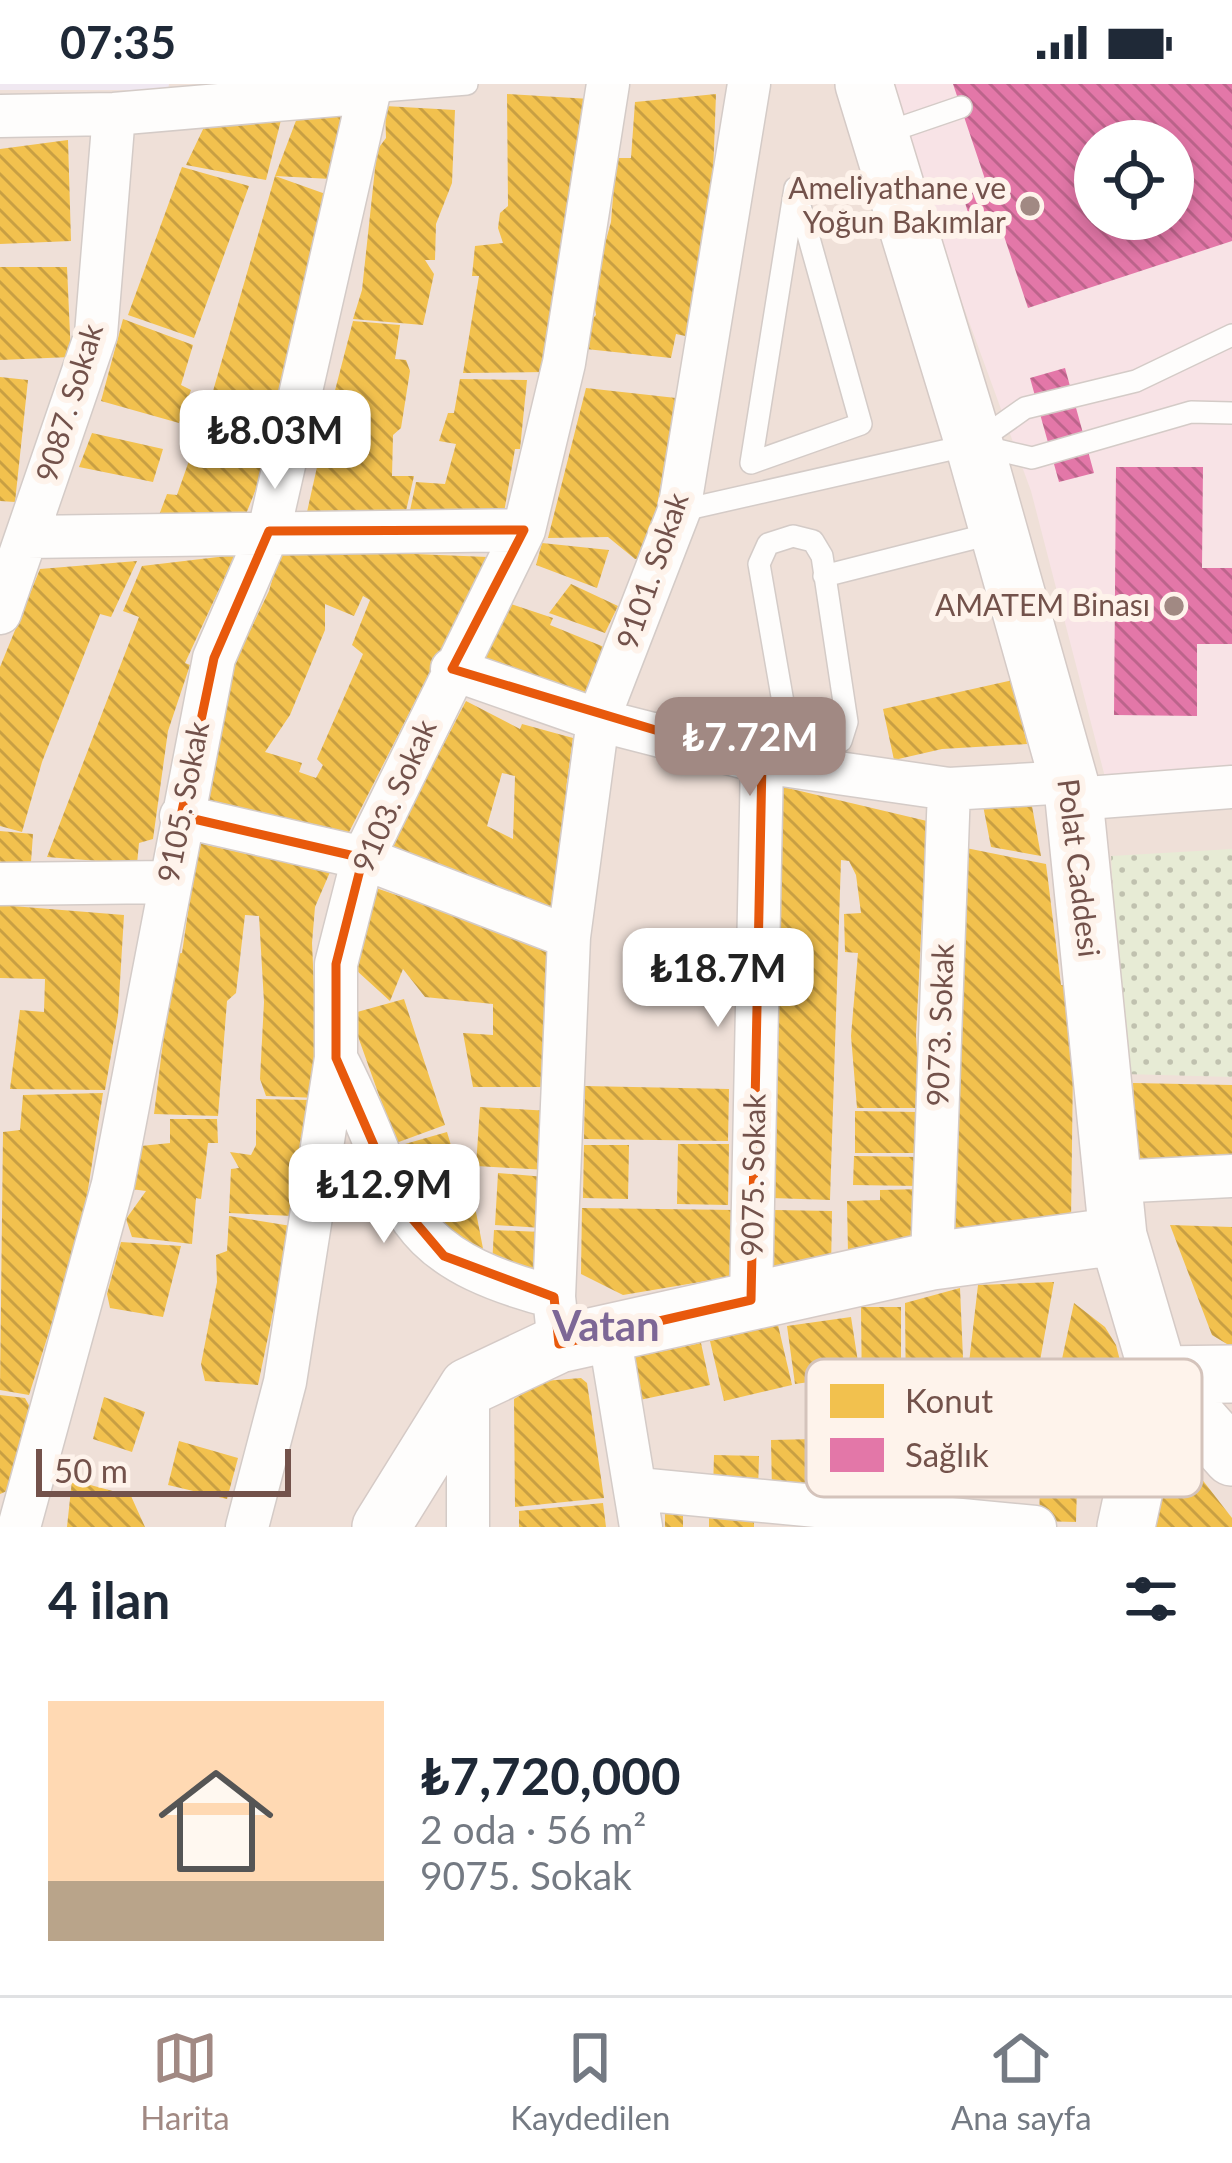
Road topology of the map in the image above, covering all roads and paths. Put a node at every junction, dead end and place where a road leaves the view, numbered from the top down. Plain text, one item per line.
1 (467, 84) edge
2 (608, 84) edge
3 (748, 84) edge
4 (370, 88) edge
5 (961, 107) dead end
6 (873, 109) edge
7 (114, 114) junction
8 (0, 116) edge
9 (1232, 335) edge
10 (1232, 413) edge
11 (974, 444) junction
12 (798, 447) junction
13 (806, 483) junction
14 (680, 512) junction
15 (524, 530) junction
16 (269, 531) junction
17 (999, 532) junction
18 (27, 537) junction
19 (824, 576) junction
20 (0, 613) edge
21 (452, 669) junction
22 (598, 720) junction
23 (762, 762) junction
24 (1232, 787) edge
25 (949, 790) junction
26 (1072, 791) junction
27 (181, 816) junction
28 (363, 858) junction
29 (168, 882) junction
30 (0, 884) edge
31 (569, 938) junction
32 (336, 1058) junction
33 (1232, 1176) edge
34 (1116, 1209) junction
35 (932, 1262) junction
36 (751, 1300) junction
37 (574, 1325) junction
38 (1155, 1359) edge
39 (1232, 1373) edge
40 (1202, 1374) edge
41 (468, 1387) junction
42 (1133, 1497) edge
43 (639, 1508) edge
44 (19, 1527) edge
45 (248, 1527) edge
46 (381, 1527) edge
47 (468, 1527) edge
48 (1035, 1527) edge
49 (1126, 1527) edge

1 - 4 lane
2 - 15 street, 9103. Sokak
3 - 14 street, 9101. Sokak
4 - 7 street
4 - 16 street, 9105. Sokak
5 - 6 lane
6 - 11 main road, Polat Caddesi
7 - 8 street
7 - 18 street, 9087. Sokak
9 - 11 lane
10 - 11 lane
11 - 13 lane
11 - 17 main road, Polat Caddesi
12 - 12 lane
12 - 13 lane
13 - 14 lane
14 - 22 street, 9101. Sokak
15 - 16 street
15 - 21 street, 9103. Sokak
16 - 18 street
16 - 27 street, 9105. Sokak
17 - 19 lane
17 - 26 main road, Polat Caddesi
18 - 20 street, 9087. Sokak
19 - 19 lane
21 - 22 street
21 - 28 street, 9103. Sokak
22 - 23 street
22 - 31 street, 9101. Sokak
23 - 25 street
23 - 36 street, 9075. Sokak
24 - 26 street
25 - 26 street
25 - 35 street, 9073. Sokak
26 - 34 main road, Polat Caddesi
27 - 28 street
27 - 29 street, 9105. Sokak
28 - 31 street
28 - 32 street, 9103. Sokak
29 - 30 street
29 - 44 street, 9105. Sokak
31 - 37 street, 9101. Sokak
32 - 37 street
32 - 45 street, 9103. Sokak
33 - 34 street
34 - 35 main road
34 - 38 main road, Polat Caddesi
35 - 36 main road
36 - 37 main road
37 - 41 main road
37 - 43 street, 9101. Sokak
39 - 40 main road
41 - 46 main road
41 - 47 street
42 - 49 main road, Polat Caddesi
43 - 48 street

